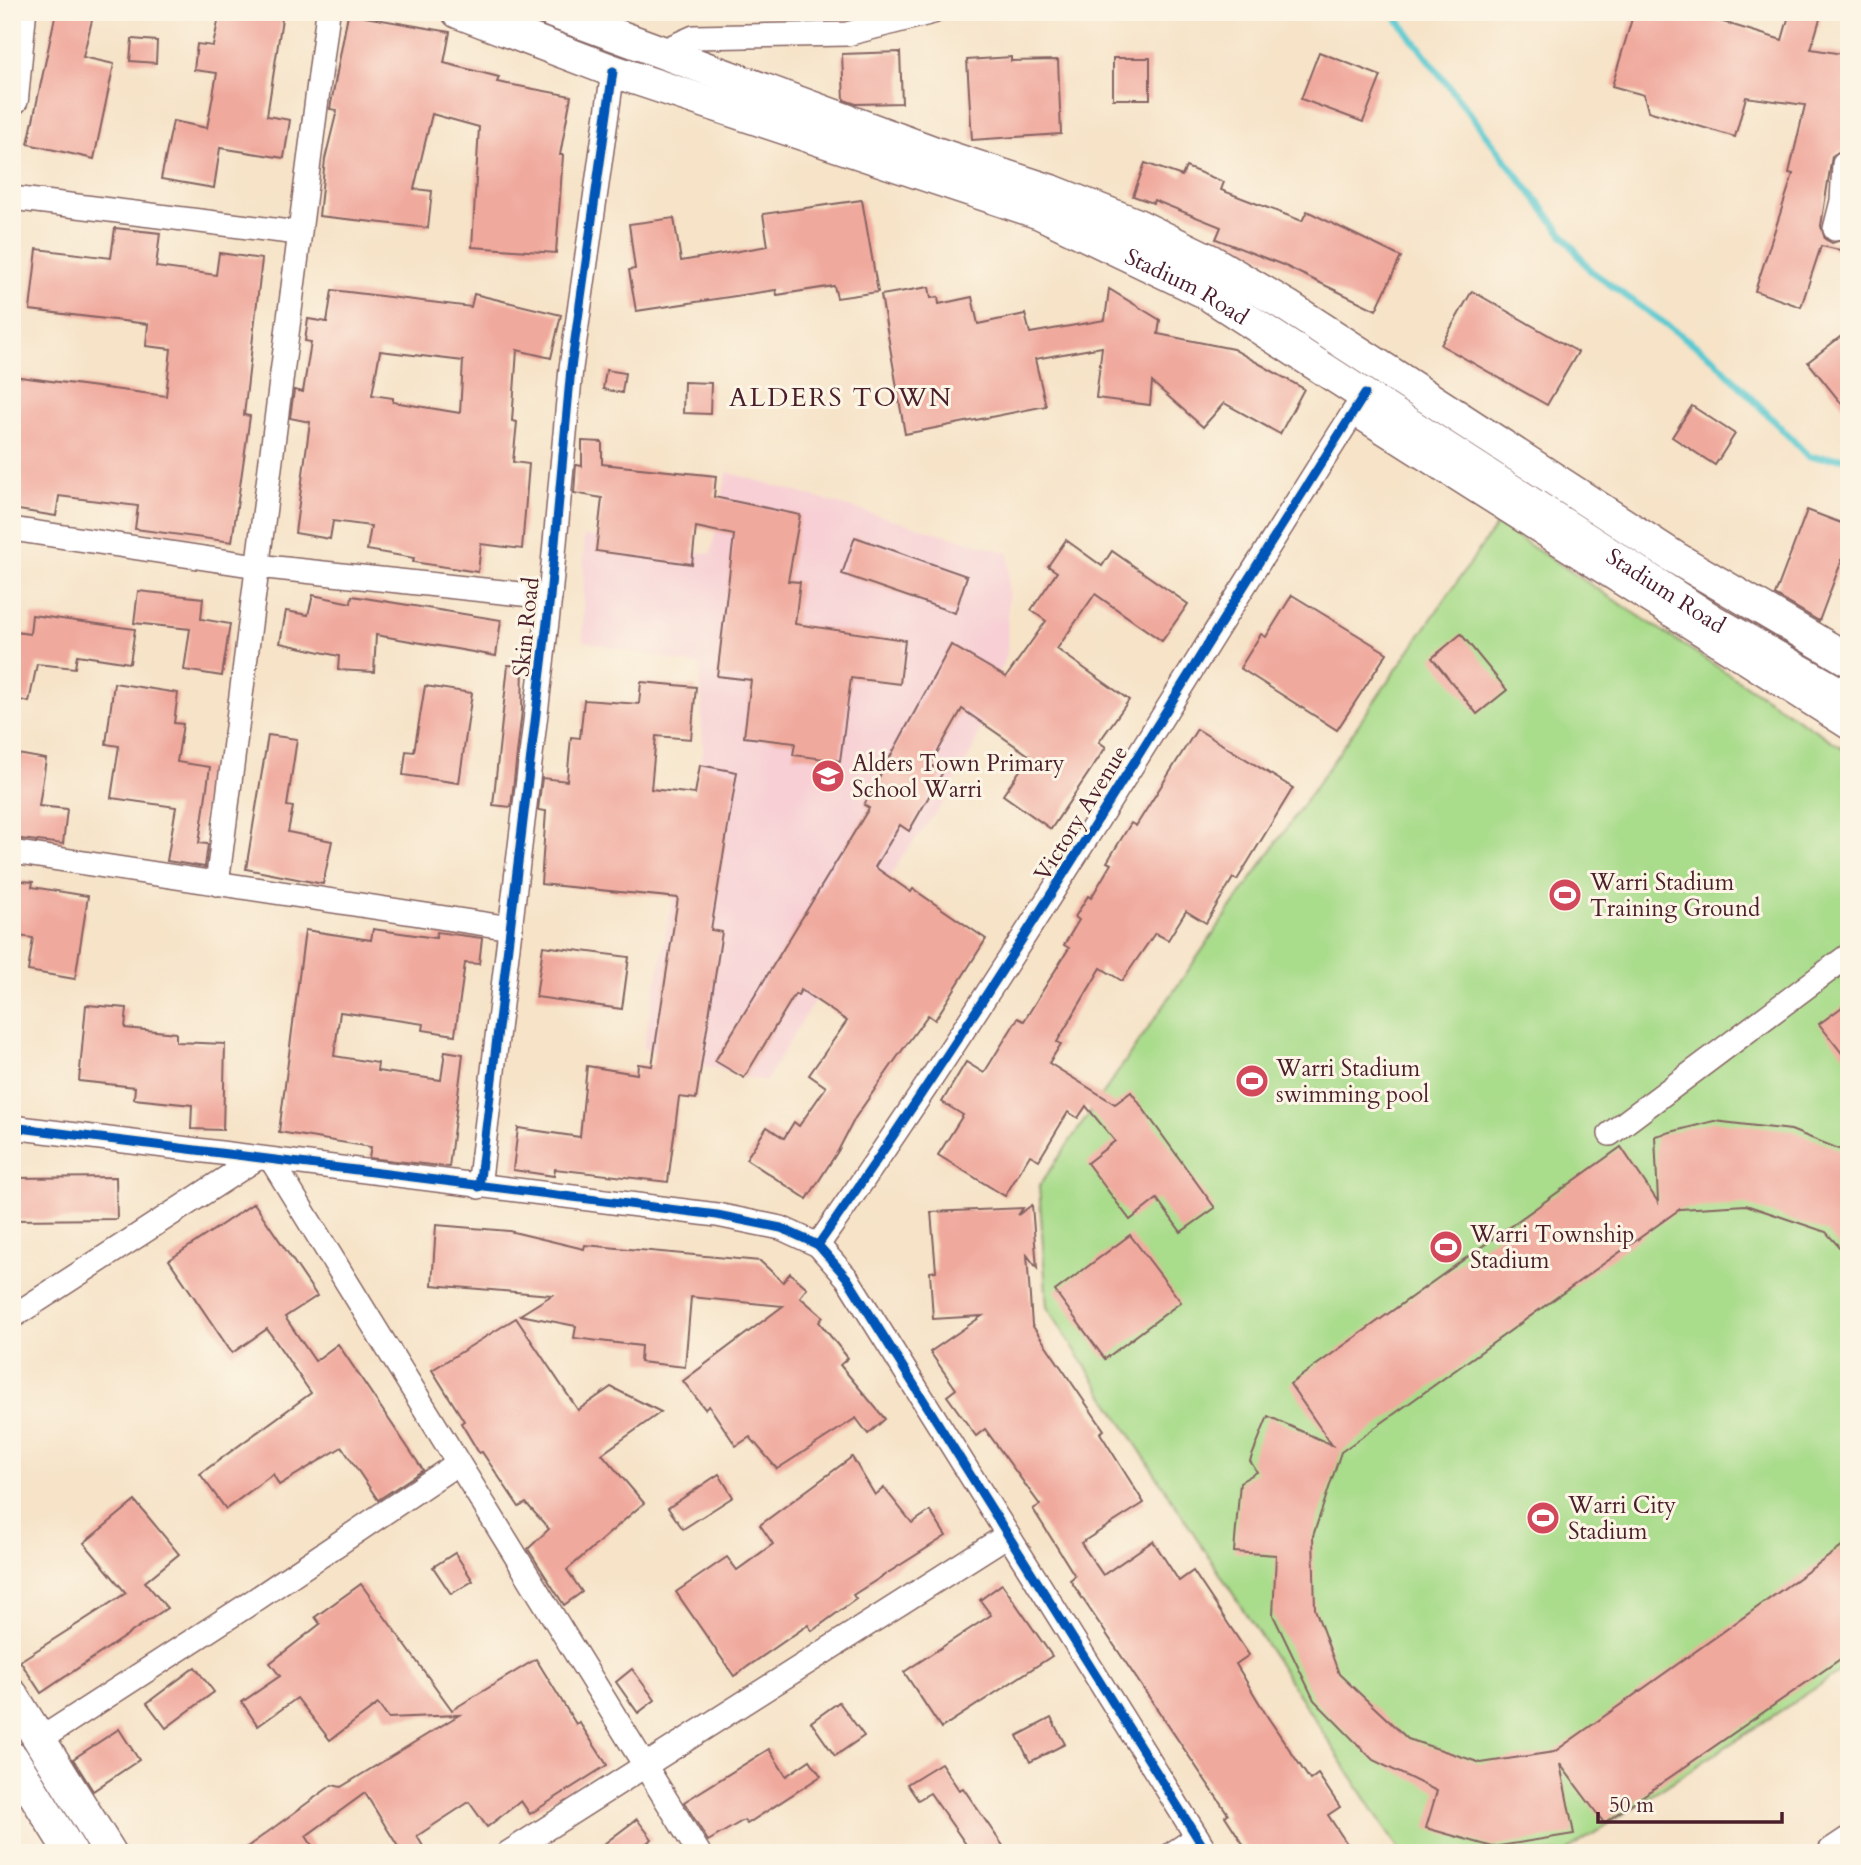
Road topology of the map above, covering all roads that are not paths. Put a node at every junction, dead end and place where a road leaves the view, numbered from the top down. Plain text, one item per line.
1 (20, 12) edge
2 (328, 12) edge
3 (457, 12) edge
4 (553, 12) edge
5 (933, 12) edge
6 (880, 18) edge
7 (660, 52) junction
8 (613, 71) junction
9 (12, 99) edge
10 (1849, 165) edge
11 (12, 198) edge
12 (1835, 229) dead end
13 (298, 233) junction
14 (1359, 404) junction
15 (12, 529) edge
16 (257, 566) junction
17 (550, 597) junction
18 (1849, 660) edge
19 (1849, 699) edge
20 (1849, 728) edge
21 (12, 852) edge
22 (217, 884) junction
23 (511, 928) junction
24 (1849, 955) edge
25 (12, 1127) edge
26 (1610, 1134) dead end
27 (264, 1160) junction
28 (479, 1187) junction
29 (818, 1245) junction
30 (12, 1317) edge
31 (458, 1463) junction
32 (1006, 1536) junction
33 (12, 1695) edge
34 (39, 1740) junction
35 (12, 1758) edge
36 (644, 1763) junction
37 (1849, 1843) edge
38 (1202, 1845) edge
39 (71, 1853) edge
40 (110, 1853) edge
41 (508, 1853) edge
42 (699, 1853) edge
43 (1173, 1853) edge
44 (1833, 1853) edge

1 - 9 main road
2 - 13 street
3 - 8 main road, Stadium Road
4 - 7 main road, Stadium Road
5 - 6 street
6 - 7 street
7 - 18 main road, Stadium Road
8 - 14 main road, Stadium Road
8 - 17 street, Skin Road
10 - 12 street
11 - 13 street
13 - 16 street
14 - 19 main road, Stadium Road
14 - 20 street
14 - 29 street, Victory Avenue
15 - 16 street
16 - 17 street
16 - 22 street
17 - 23 street, Skin Road
21 - 22 street
22 - 23 street
23 - 28 street, Skin Road
24 - 26 street
25 - 27 street
27 - 28 street
27 - 30 street
27 - 31 street
28 - 29 street
29 - 32 street
31 - 34 street
31 - 36 street
32 - 36 street
32 - 38 street
33 - 34 main road
34 - 40 main road
35 - 39 main road
36 - 41 street
36 - 42 street
37 - 44 main road
38 - 43 street

